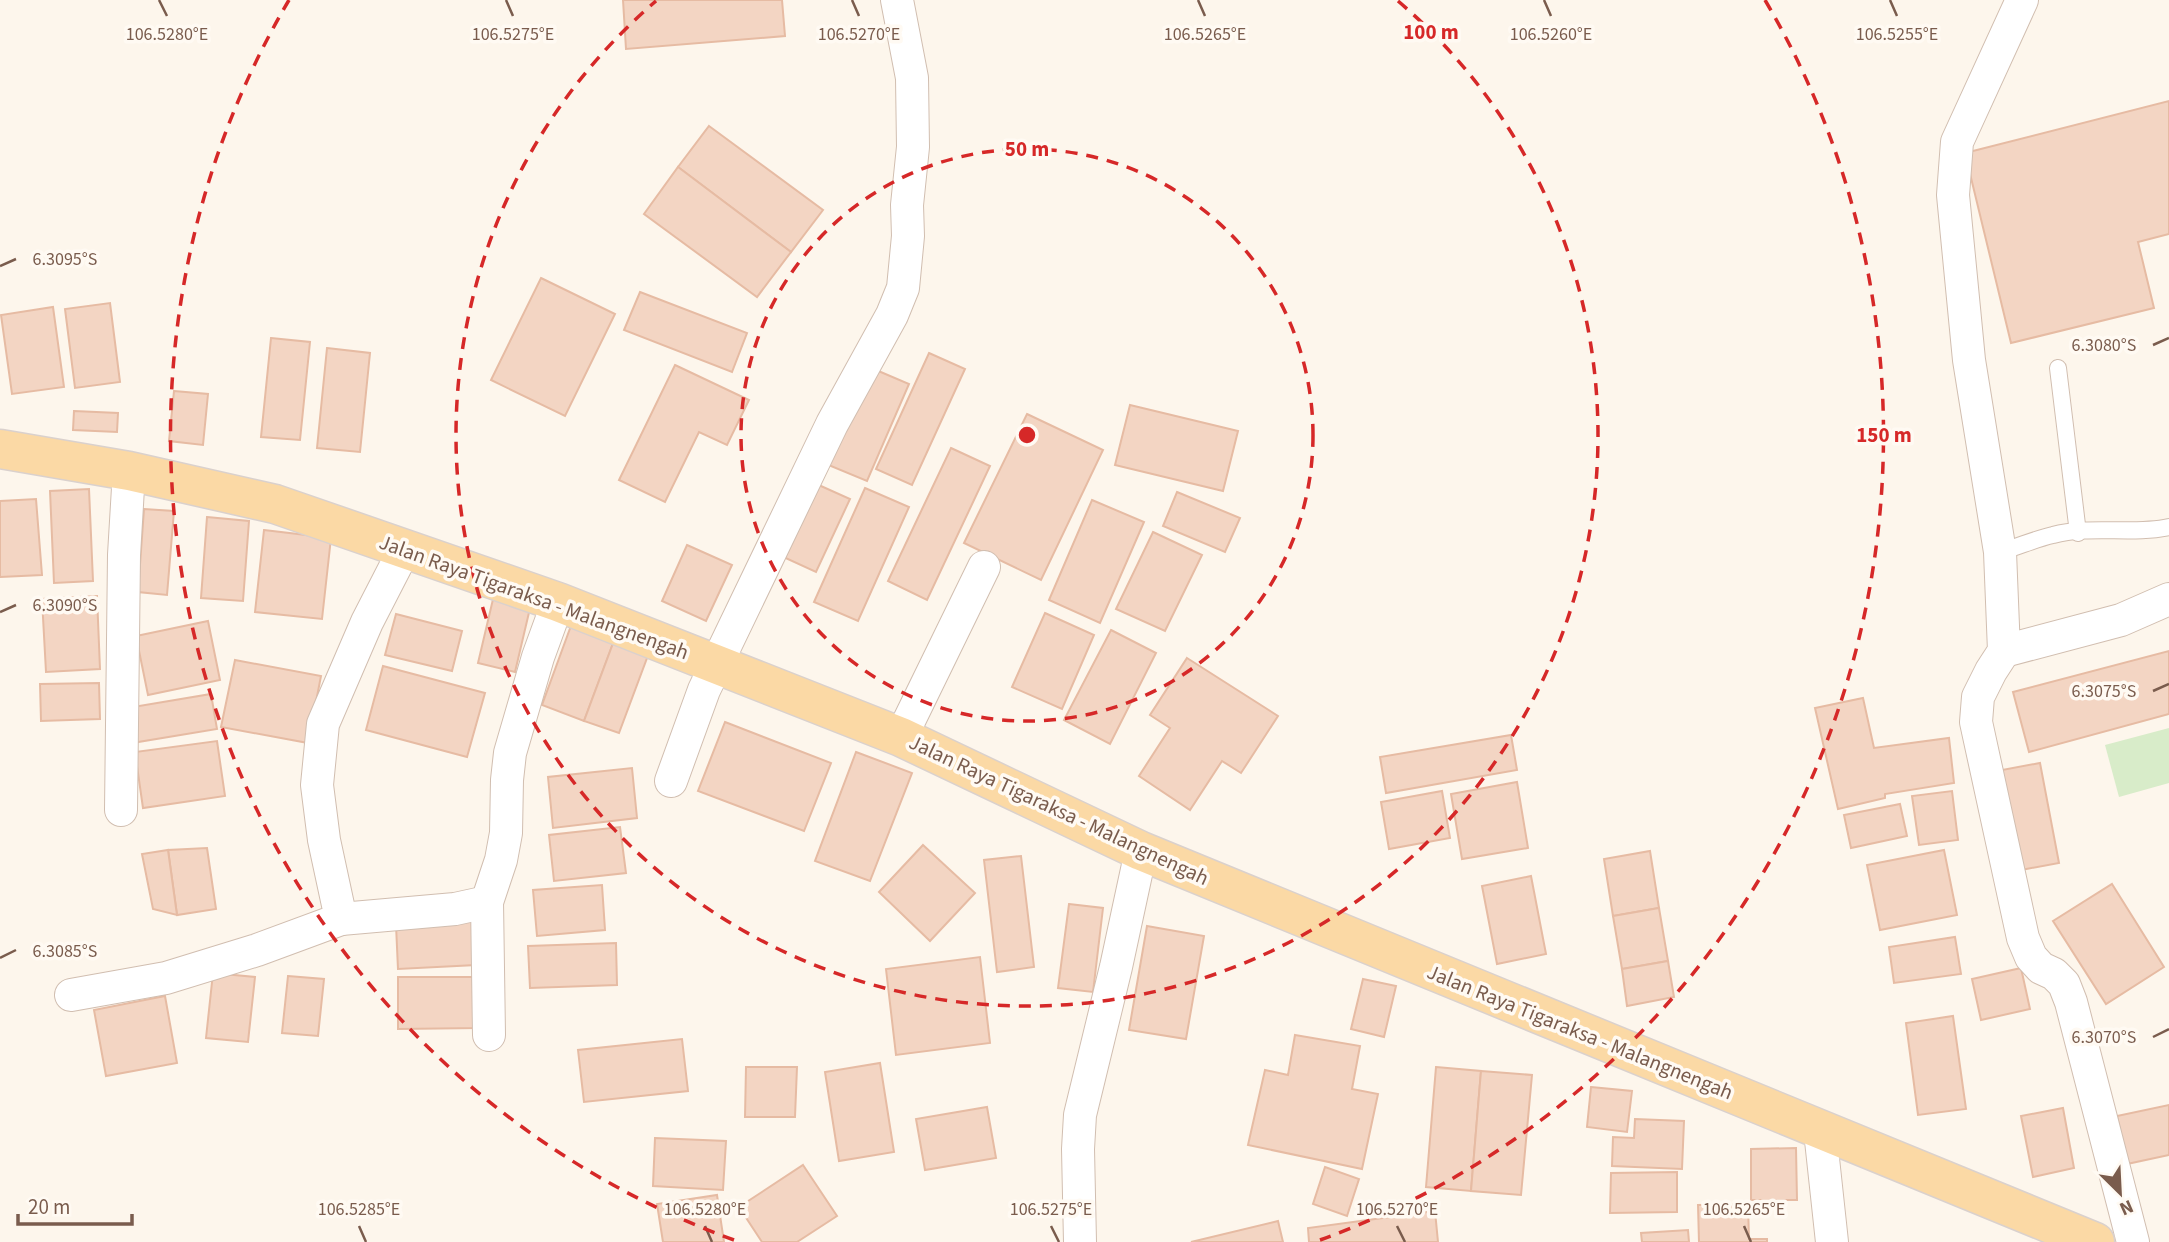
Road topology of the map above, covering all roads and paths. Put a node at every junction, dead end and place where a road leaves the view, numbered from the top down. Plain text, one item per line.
1 (897, 0) edge
2 (2022, 0) edge
3 (2058, 368) dead end
4 (0, 449) edge
5 (128, 471) junction
6 (2169, 527) edge
7 (2078, 533) junction
8 (404, 550) junction
9 (2000, 552) junction
10 (984, 567) dead end
11 (2169, 599) edge
12 (558, 602) junction
13 (2004, 651) junction
14 (717, 665) junction
15 (901, 737) junction
16 (671, 780) dead end
17 (121, 810) dead end
18 (1140, 851) junction
19 (487, 902) junction
20 (341, 919) junction
21 (71, 995) dead end
22 (489, 1035) dead end
23 (1820, 1131) junction
24 (1080, 1242) edge
25 (1832, 1242) edge
26 (2095, 1242) edge
27 (2133, 1242) edge

1 - 14 street
2 - 9 street
3 - 7 lane
4 - 5 main road, Jalan Raya Tigaraksa - Malangnengah
5 - 8 main road, Jalan Raya Tigaraksa - Malangnengah
5 - 17 street
6 - 7 lane
7 - 9 lane
8 - 12 main road, Jalan Raya Tigaraksa - Malangnengah
8 - 20 street
9 - 13 street
10 - 15 street
11 - 13 street
12 - 14 main road, Jalan Raya Tigaraksa - Malangnengah
12 - 19 street
13 - 27 street
14 - 15 main road, Jalan Raya Tigaraksa - Malangnengah
14 - 16 street
15 - 18 main road, Jalan Raya Tigaraksa - Malangnengah
18 - 23 main road, Jalan Raya Tigaraksa - Malangnengah
18 - 24 street
19 - 20 street
19 - 22 street
20 - 21 street
23 - 25 street
23 - 26 main road, Jalan Raya Tigaraksa - Malangnengah

